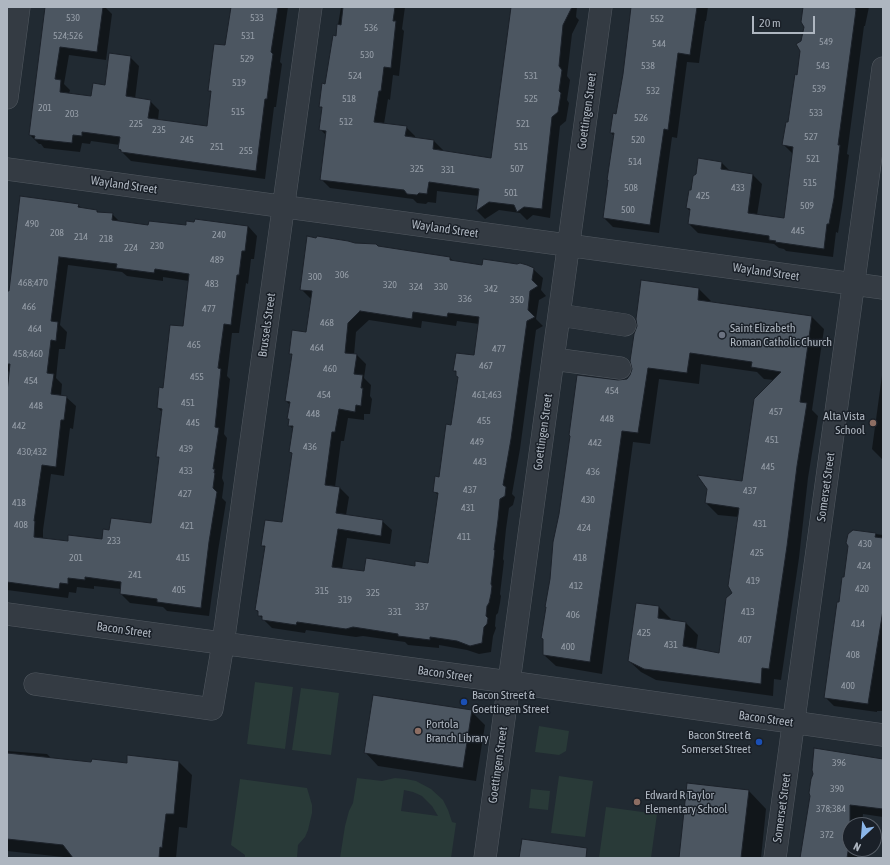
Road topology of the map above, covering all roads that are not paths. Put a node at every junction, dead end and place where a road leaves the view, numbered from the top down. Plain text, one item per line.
1 (20, 7) edge
2 (310, 7) edge
3 (601, 7) edge
4 (883, 68) edge
5 (7, 98) edge
6 (7, 169) edge
7 (283, 206) junction
8 (568, 246) junction
9 (853, 284) junction
10 (883, 288) edge
11 (559, 315) junction
12 (625, 325) dead end
13 (553, 359) junction
14 (620, 368) dead end
15 (7, 614) edge
16 (223, 644) junction
17 (509, 682) junction
18 (35, 684) dead end
19 (794, 723) junction
20 (883, 735) edge
21 (485, 858) edge
22 (775, 858) edge

1 - 5 street
2 - 7 street, Brussels Street
3 - 8 street, Goettingen Street
4 - 9 street, Somerset Street
6 - 7 street, Wayland Street
7 - 8 street, Wayland Street
7 - 16 street, Brussels Street
8 - 9 street, Wayland Street
8 - 11 street, Goettingen Street
9 - 10 street, Wayland Street
9 - 19 street, Somerset Street
11 - 12 street
11 - 13 street, Goettingen Street
13 - 14 street
13 - 17 street, Goettingen Street
15 - 16 street, Bacon Street
16 - 17 street, Bacon Street
16 - 18 street, Brussels Street
17 - 19 street, Bacon Street
17 - 21 street, Goettingen Street
19 - 20 street, Bacon Street
19 - 22 street, Somerset Street

